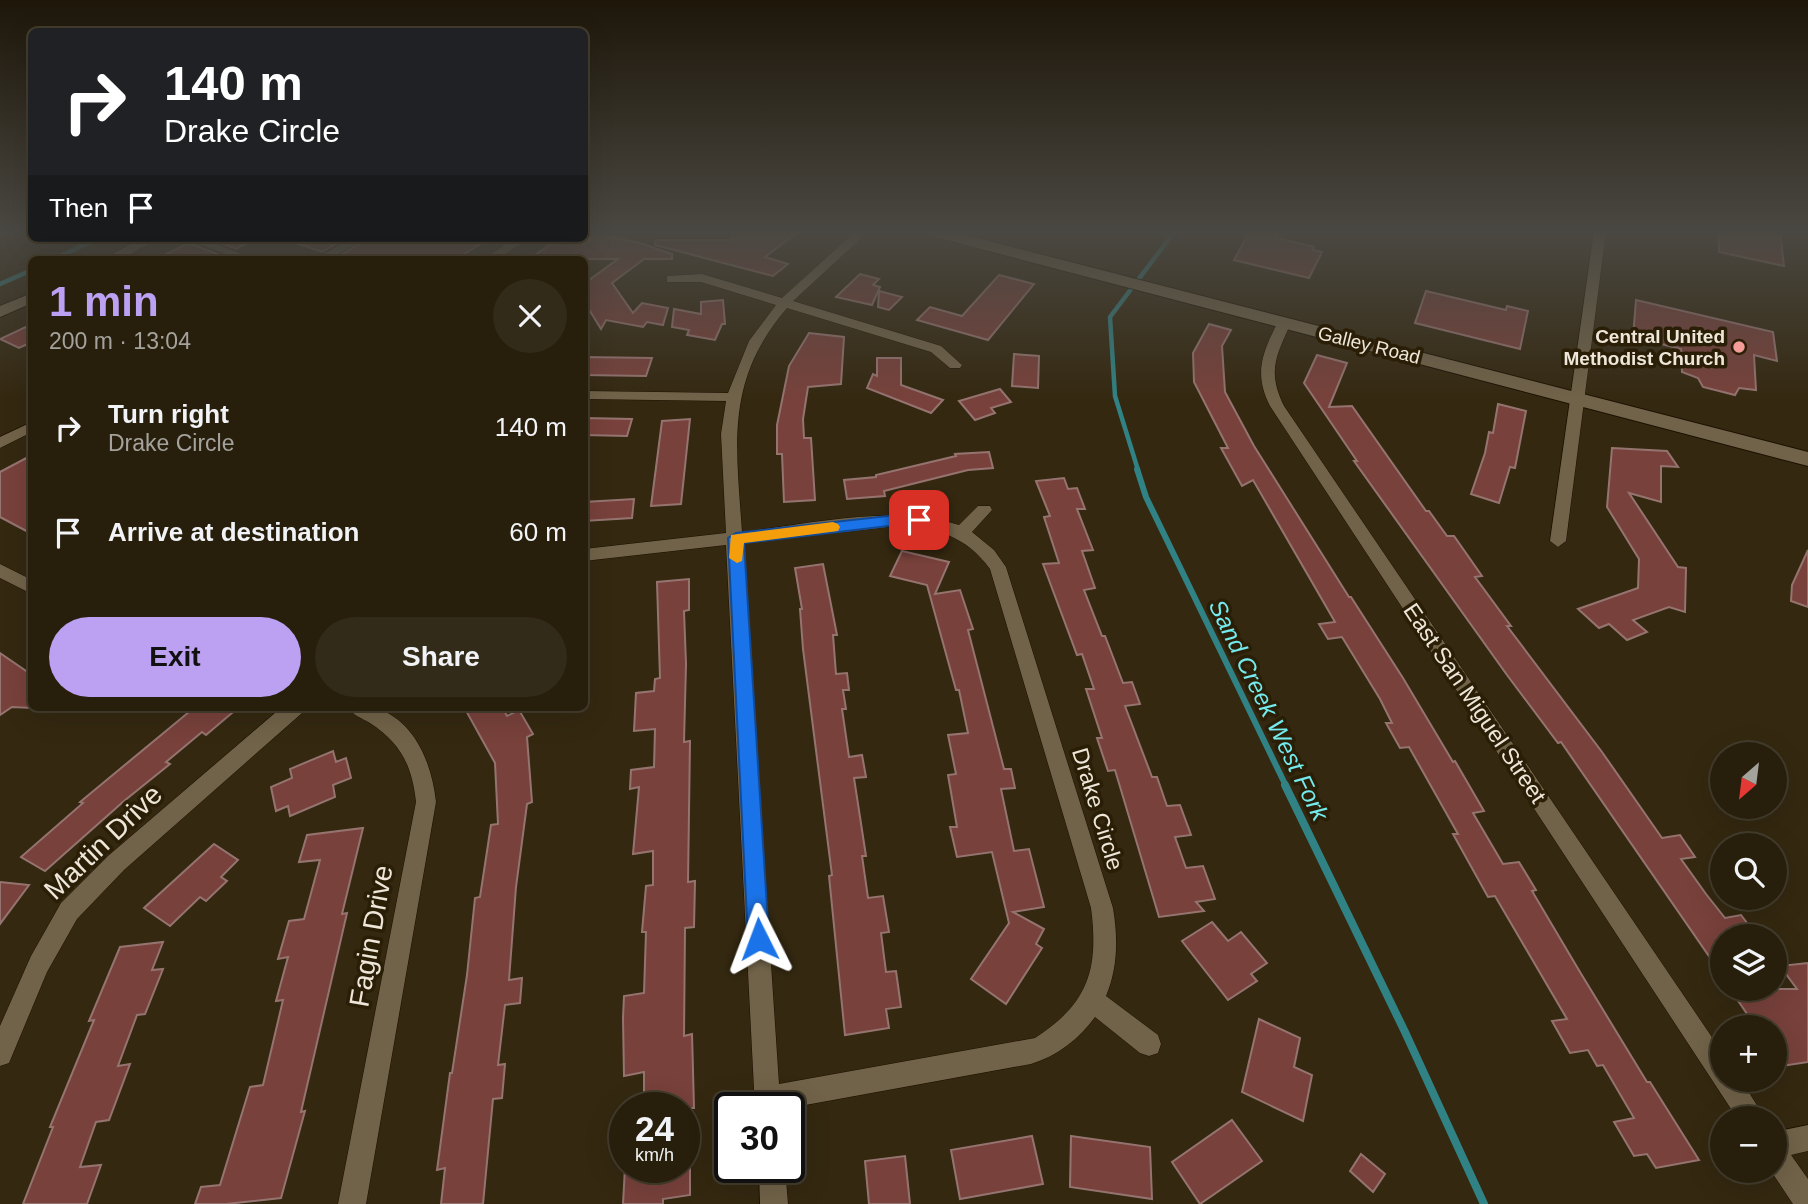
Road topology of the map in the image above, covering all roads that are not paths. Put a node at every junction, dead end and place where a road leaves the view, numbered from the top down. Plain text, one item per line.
1 (732, 287) edge
2 (801, 287) edge
3 (1147, 287) edge
4 (1592, 287) edge
5 (28, 299) edge
6 (783, 303) junction
7 (0, 312) edge
8 (1284, 323) junction
9 (955, 365) dead end
10 (588, 396) edge
11 (733, 397) junction
12 (1575, 398) junction
13 (28, 428) edge
14 (0, 443) edge
15 (1808, 459) edge
16 (984, 510) dead end
17 (962, 532) junction
18 (736, 538) junction
19 (1558, 541) dead end
20 (588, 555) edge
21 (0, 569) edge
22 (28, 586) edge
23 (290, 711) edge
24 (364, 711) edge
25 (1094, 1001) junction
26 (1149, 1044) dead end
27 (0, 1055) edge
28 (1710, 1056) edge
29 (767, 1092) edge
30 (805, 1096) edge
31 (1808, 1138) edge
32 (1787, 1142) edge
33 (1787, 1172) edge
34 (773, 1183) edge
35 (1808, 1202) edge
36 (352, 1204) edge
37 (774, 1204) edge

1 - 6 street
2 - 6 street
3 - 8 main road, Galley Road
4 - 12 street
5 - 7 street
6 - 9 street
6 - 11 street
8 - 12 main road, Galley Road
8 - 28 street, East San Miguel Street
10 - 11 street
11 - 18 street
12 - 15 main road, Galley Road
12 - 19 street
13 - 14 street
16 - 17 street
17 - 18 street, Drake Circle
17 - 25 street, Drake Circle
18 - 20 street
18 - 29 street
21 - 22 street
23 - 27 street, Martin Drive
24 - 36 street, Fagin Drive
25 - 26 street
25 - 30 street, Drake Circle
31 - 32 street
33 - 35 street
34 - 37 street

